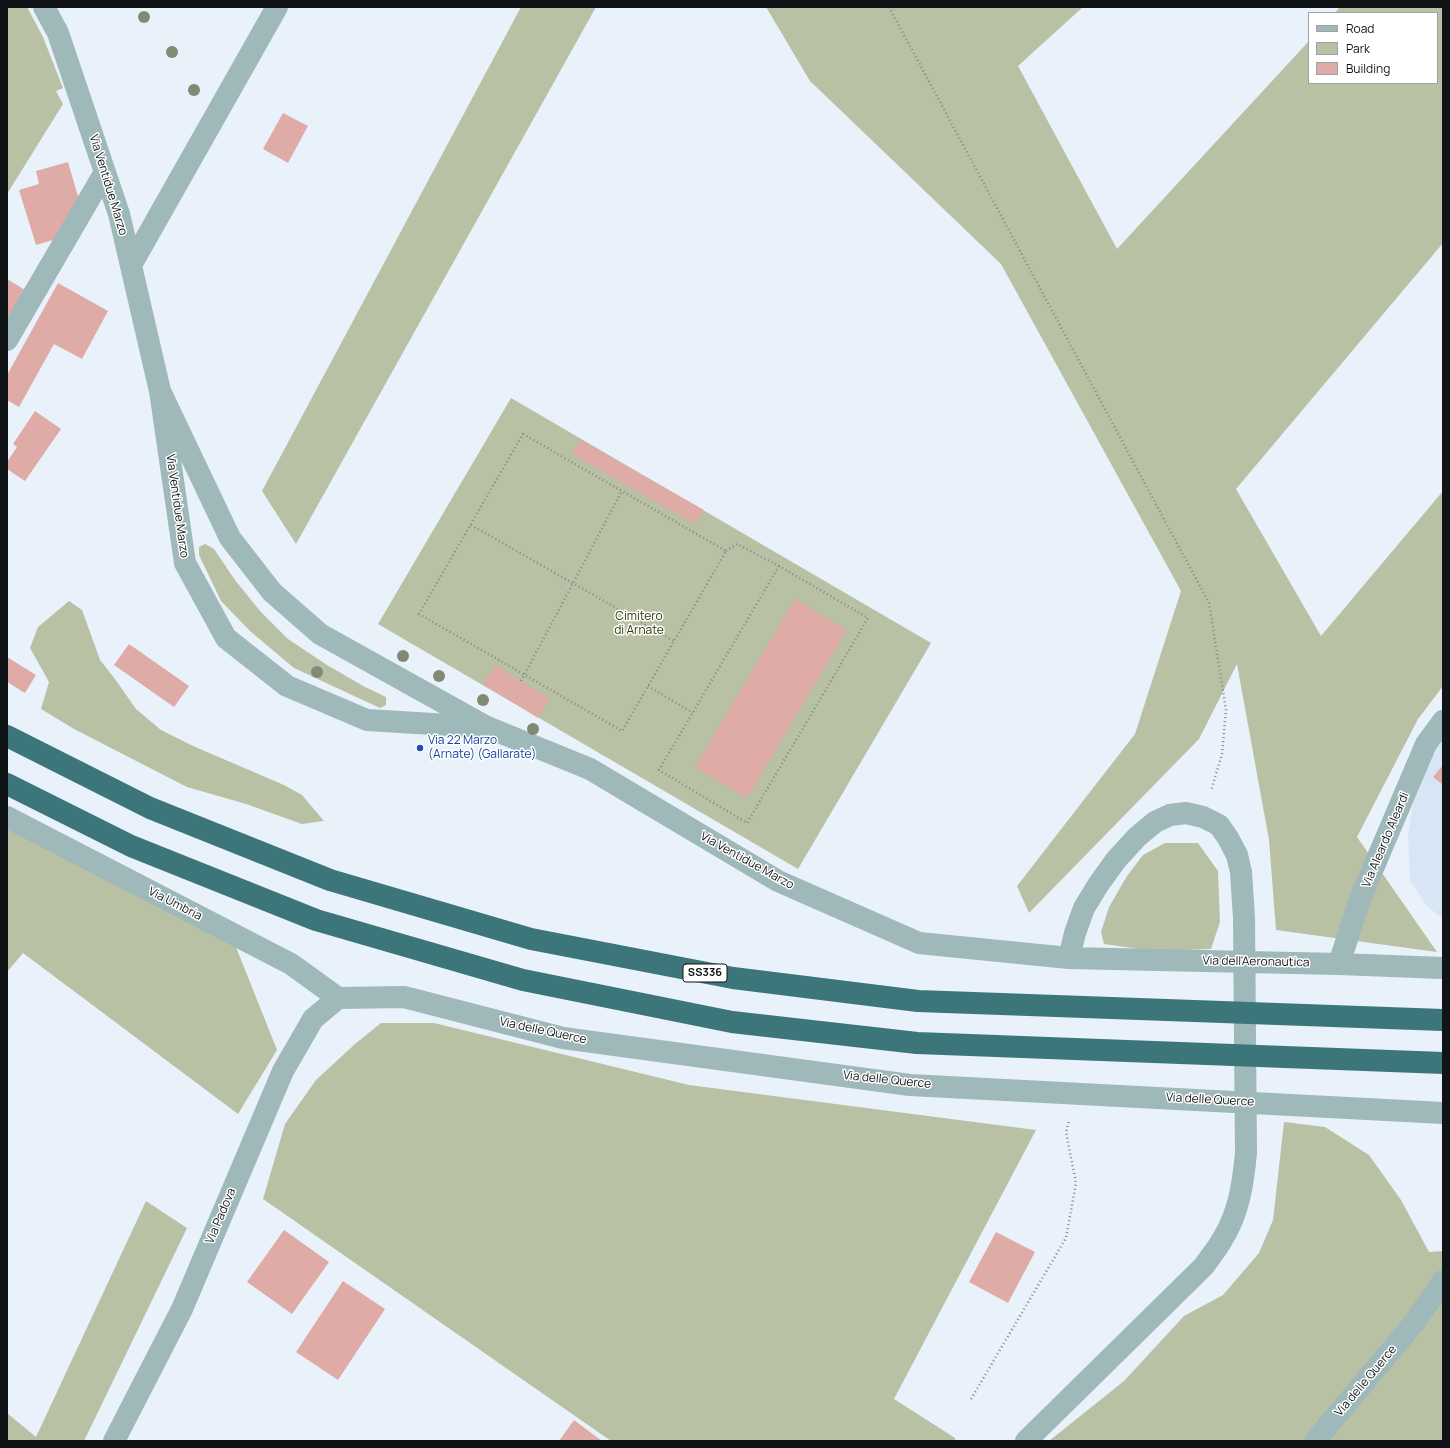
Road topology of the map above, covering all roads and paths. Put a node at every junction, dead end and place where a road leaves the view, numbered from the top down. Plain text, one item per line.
1 (44, 7) edge
2 (277, 7) edge
3 (889, 7) edge
4 (105, 172) junction
5 (131, 265) junction
6 (7, 340) edge
7 (160, 391) junction
8 (622, 491) junction
9 (471, 525) junction
10 (726, 550) junction
11 (779, 566) junction
12 (573, 584) junction
13 (674, 641) junction
14 (525, 675) junction
15 (521, 681) dead end
16 (648, 686) junction
17 (692, 713) junction
18 (1443, 721) edge
19 (487, 727) junction
20 (7, 736) edge
21 (7, 784) edge
22 (7, 817) edge
23 (1203, 817) junction
24 (1069, 958) junction
25 (1339, 964) junction
26 (1443, 968) edge
27 (338, 998) junction
28 (1443, 1020) edge
29 (1443, 1063) edge
30 (1074, 1093) junction
31 (1443, 1112) edge
32 (1443, 1281) edge
33 (971, 1399) dead end
34 (114, 1441) edge
35 (1026, 1441) edge
36 (1315, 1441) edge

1 - 4 street, Via Ventidue Marzo
2 - 5 street
3 - 23 path
4 - 5 street, Via Ventidue Marzo
4 - 6 street
5 - 7 street, Via Ventidue Marzo
7 - 19 street, Via Ventidue Marzo
7 - 19 street, Via Ventidue Marzo
8 - 9 path
8 - 10 path
8 - 12 path
9 - 12 path
9 - 14 path
10 - 11 path
10 - 13 path
11 - 17 path
11 - 17 path
12 - 13 path
12 - 14 path
13 - 16 path
14 - 15 path
14 - 16 path
16 - 17 path
18 - 25 street, Via Aleardo Aleardi
19 - 24 street, Via Ventidue Marzo
20 - 28 highway, SS336
21 - 29 highway
22 - 27 street, Via Umbria
23 - 24 street
23 - 35 street
24 - 25 street, Via dell'Aeronautica
25 - 26 street, Via dell'Aeronautica
27 - 30 street, Via delle Querce
27 - 34 street, Via Padova
30 - 31 street, Via delle Querce
30 - 33 path
32 - 36 street, Via delle Querce

